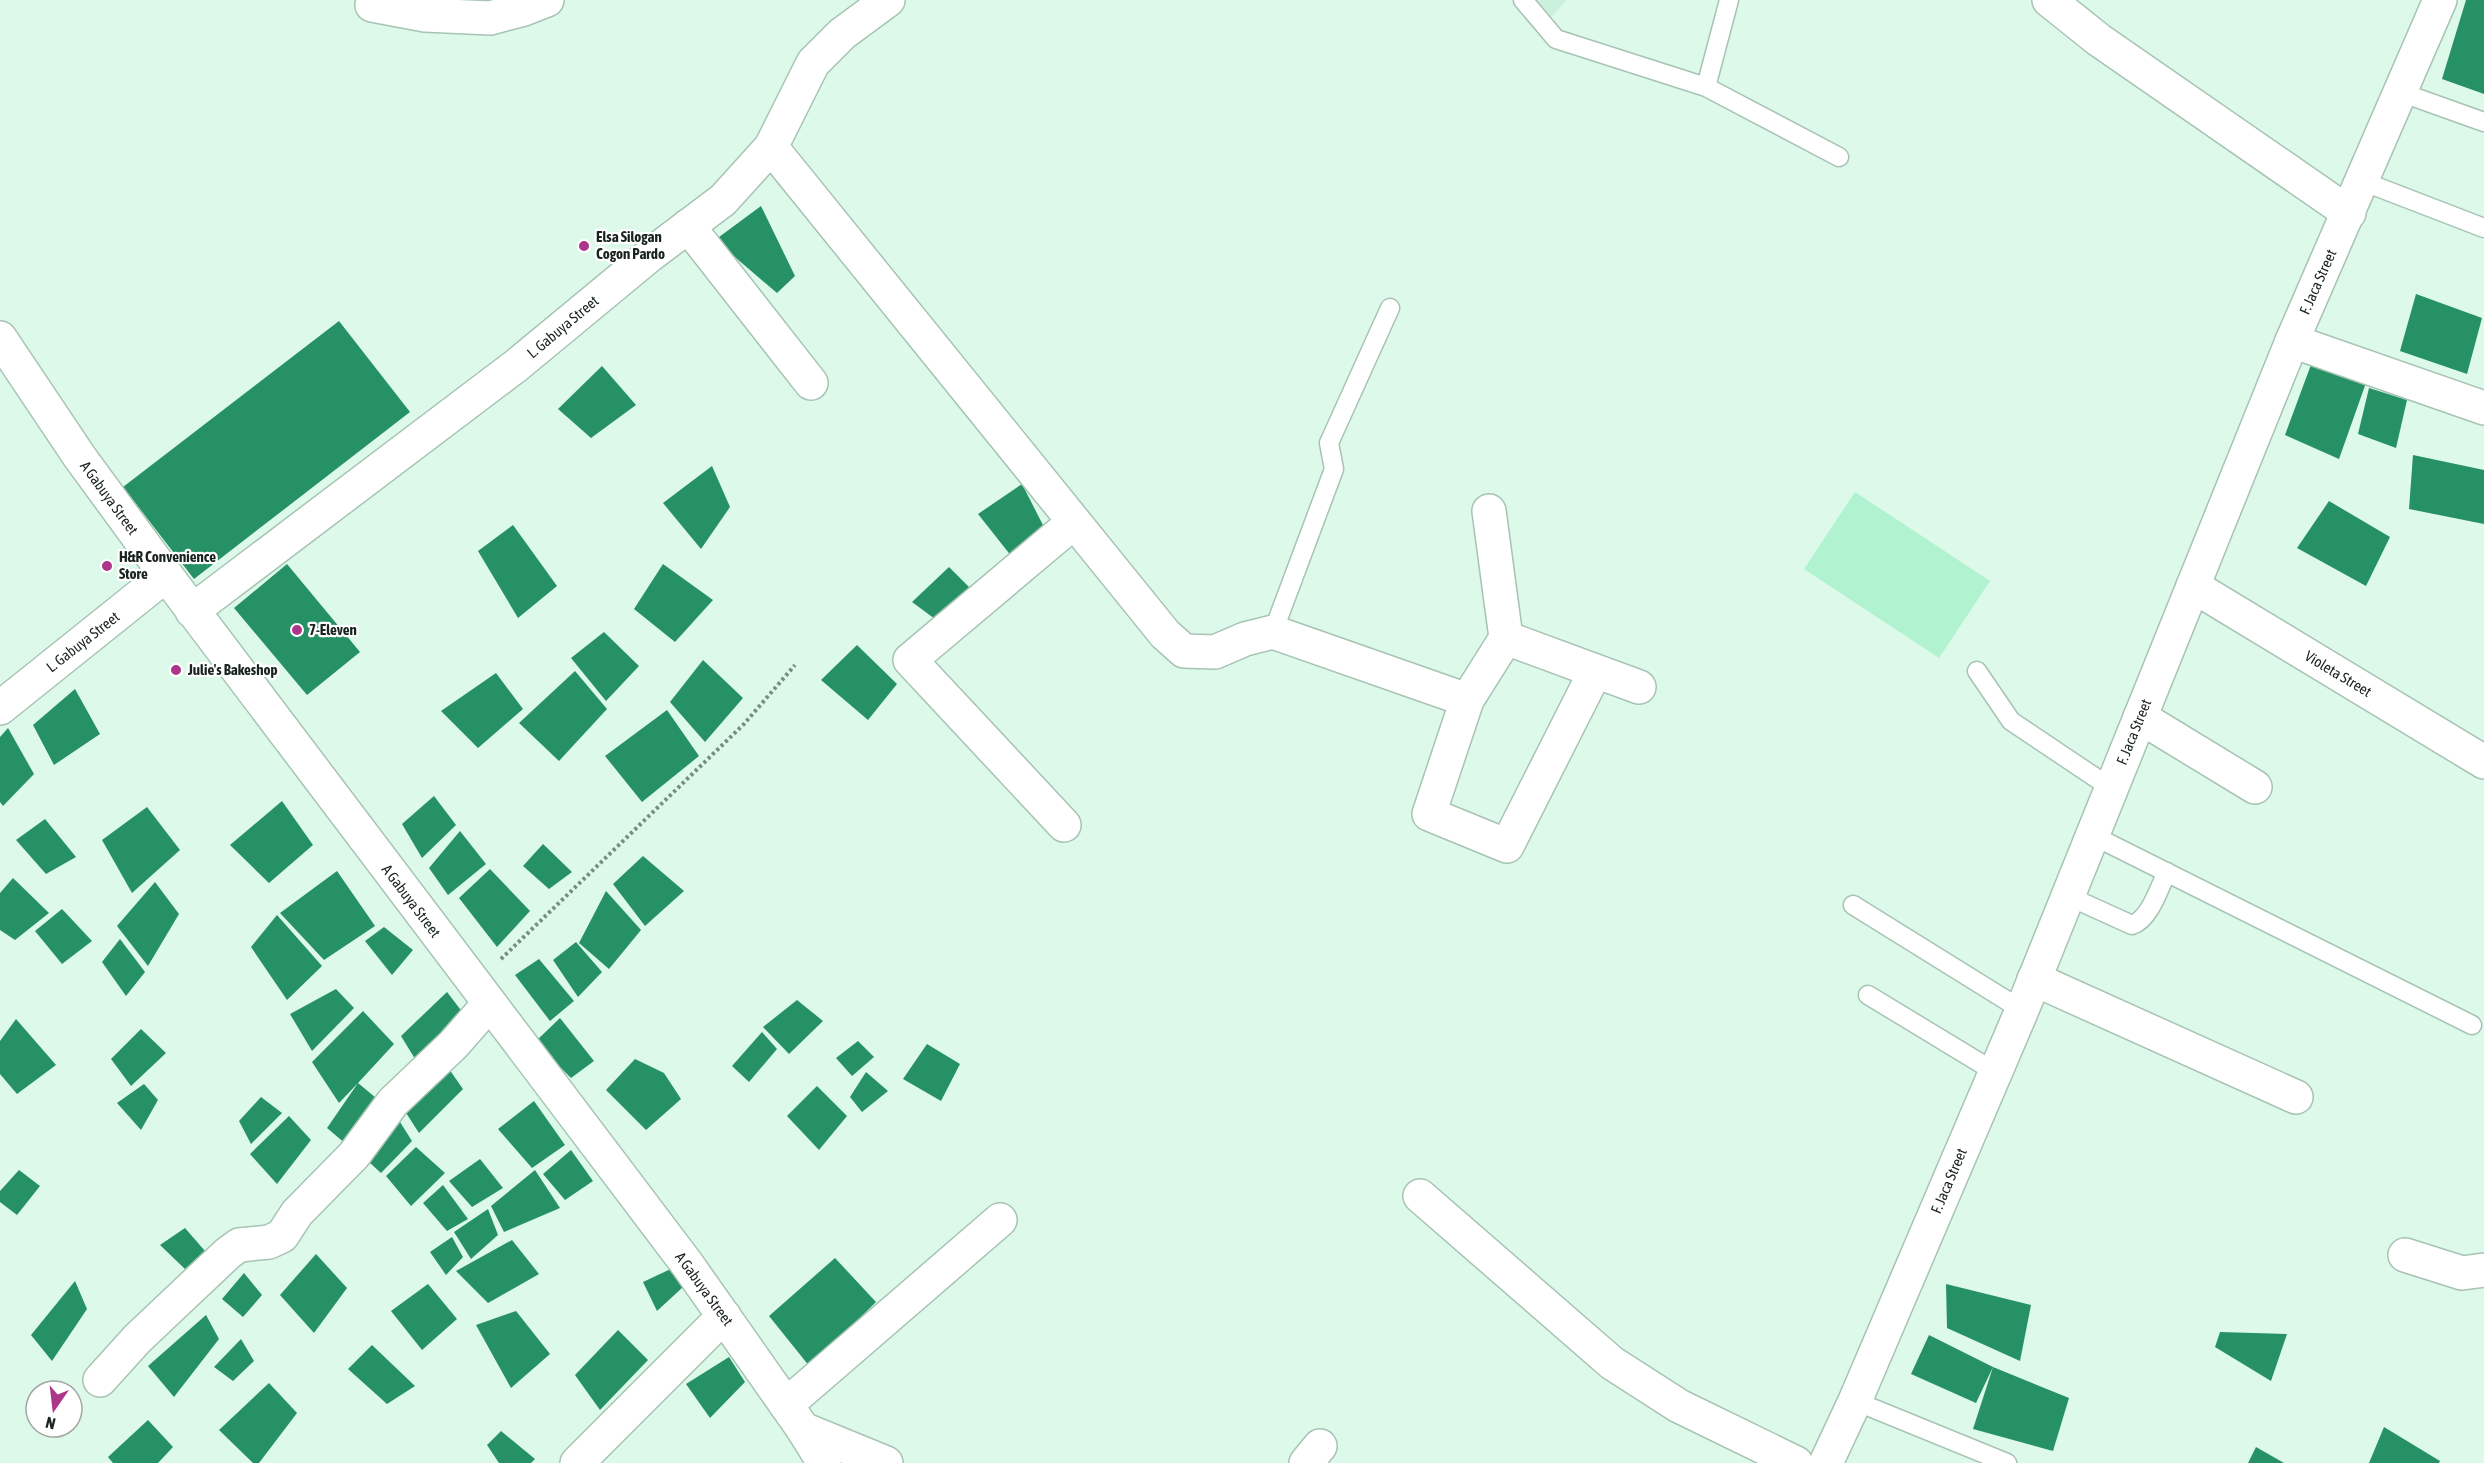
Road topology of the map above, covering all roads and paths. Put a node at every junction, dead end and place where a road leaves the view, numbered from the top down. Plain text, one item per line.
1 (547, 0) edge
2 (888, 0) edge
3 (1523, 0) edge
4 (1729, 0) edge
5 (2049, 0) edge
6 (2440, 0) edge
7 (372, 6) dead end
8 (1706, 87) junction
9 (2400, 92) junction
10 (2484, 122) edge
11 (771, 147) junction
12 (1839, 157) dead end
13 (2362, 181) junction
14 (2349, 213) junction
15 (688, 226) junction
16 (2484, 228) edge
17 (1390, 308) dead end
18 (0, 338) edge
19 (2292, 341) junction
20 (811, 383) dead end
21 (2484, 408) edge
22 (1489, 511) dead end
23 (1074, 522) junction
24 (166, 575) junction
25 (2193, 586) junction
26 (192, 611) junction
27 (1272, 632) junction
28 (1506, 638) junction
29 (795, 665) dead end
30 (1977, 670) dead end
31 (1595, 672) junction
32 (1639, 687) dead end
33 (1467, 700) junction
34 (0, 708) edge
35 (2140, 717) junction
36 (2484, 762) edge
37 (2111, 788) junction
38 (2255, 788) dead end
39 (1064, 825) dead end
40 (2092, 835) junction
41 (2167, 872) junction
42 (2068, 896) junction
43 (1853, 905) dead end
44 (2034, 979) junction
45 (482, 994) junction
46 (1868, 995) dead end
47 (2022, 1010) junction
48 (2472, 1025) dead end
49 (1995, 1072) junction
50 (2296, 1097) dead end
51 (1420, 1196) dead end
52 (1000, 1220) dead end
53 (2405, 1255) dead end
54 (2484, 1270) edge
55 (724, 1316) junction
56 (100, 1380) dead end
57 (1855, 1401) junction
58 (795, 1417) junction
59 (577, 1463) edge
60 (824, 1463) edge
61 (886, 1463) edge
62 (1796, 1463) edge
63 (1826, 1463) edge
64 (2007, 1463) edge

1 - 7 street
2 - 11 street, L. Gabuya Street
3 - 8 lane
4 - 8 lane
5 - 14 street
6 - 9 street, F. Jaca Street
8 - 12 lane
9 - 10 lane
9 - 13 street, F. Jaca Street
11 - 15 street, L. Gabuya Street
11 - 23 street
13 - 14 street, F. Jaca Street
13 - 16 lane
14 - 19 street, F. Jaca Street
15 - 20 street
15 - 26 street, L. Gabuya Street
17 - 27 lane
18 - 24 street, A Gabuya Street
19 - 21 street
19 - 25 street, F. Jaca Street
22 - 28 street
23 - 27 street
23 - 39 street
24 - 26 street, A Gabuya Street
24 - 34 street, L. Gabuya Street
25 - 35 street, F. Jaca Street
25 - 36 street, Violeta Street
26 - 45 street, A Gabuya Street
27 - 33 street
28 - 31 street
28 - 33 street
29 - 45 path
30 - 37 lane
31 - 32 street
31 - 33 street
35 - 37 street, F. Jaca Street
35 - 38 street
37 - 40 street, F. Jaca Street
40 - 41 lane
40 - 42 street, F. Jaca Street
41 - 42 lane
41 - 48 lane
42 - 44 street, F. Jaca Street
43 - 47 lane
44 - 47 street, F. Jaca Street
44 - 50 street
45 - 55 street, A Gabuya Street
45 - 56 street
46 - 49 lane
47 - 49 street, F. Jaca Street
49 - 57 street, F. Jaca Street
51 - 62 street
52 - 58 street
53 - 54 street
55 - 58 street, A Gabuya Street
55 - 59 street
57 - 63 street, F. Jaca Street
57 - 64 lane
58 - 60 street, A Gabuya Street
58 - 61 street

